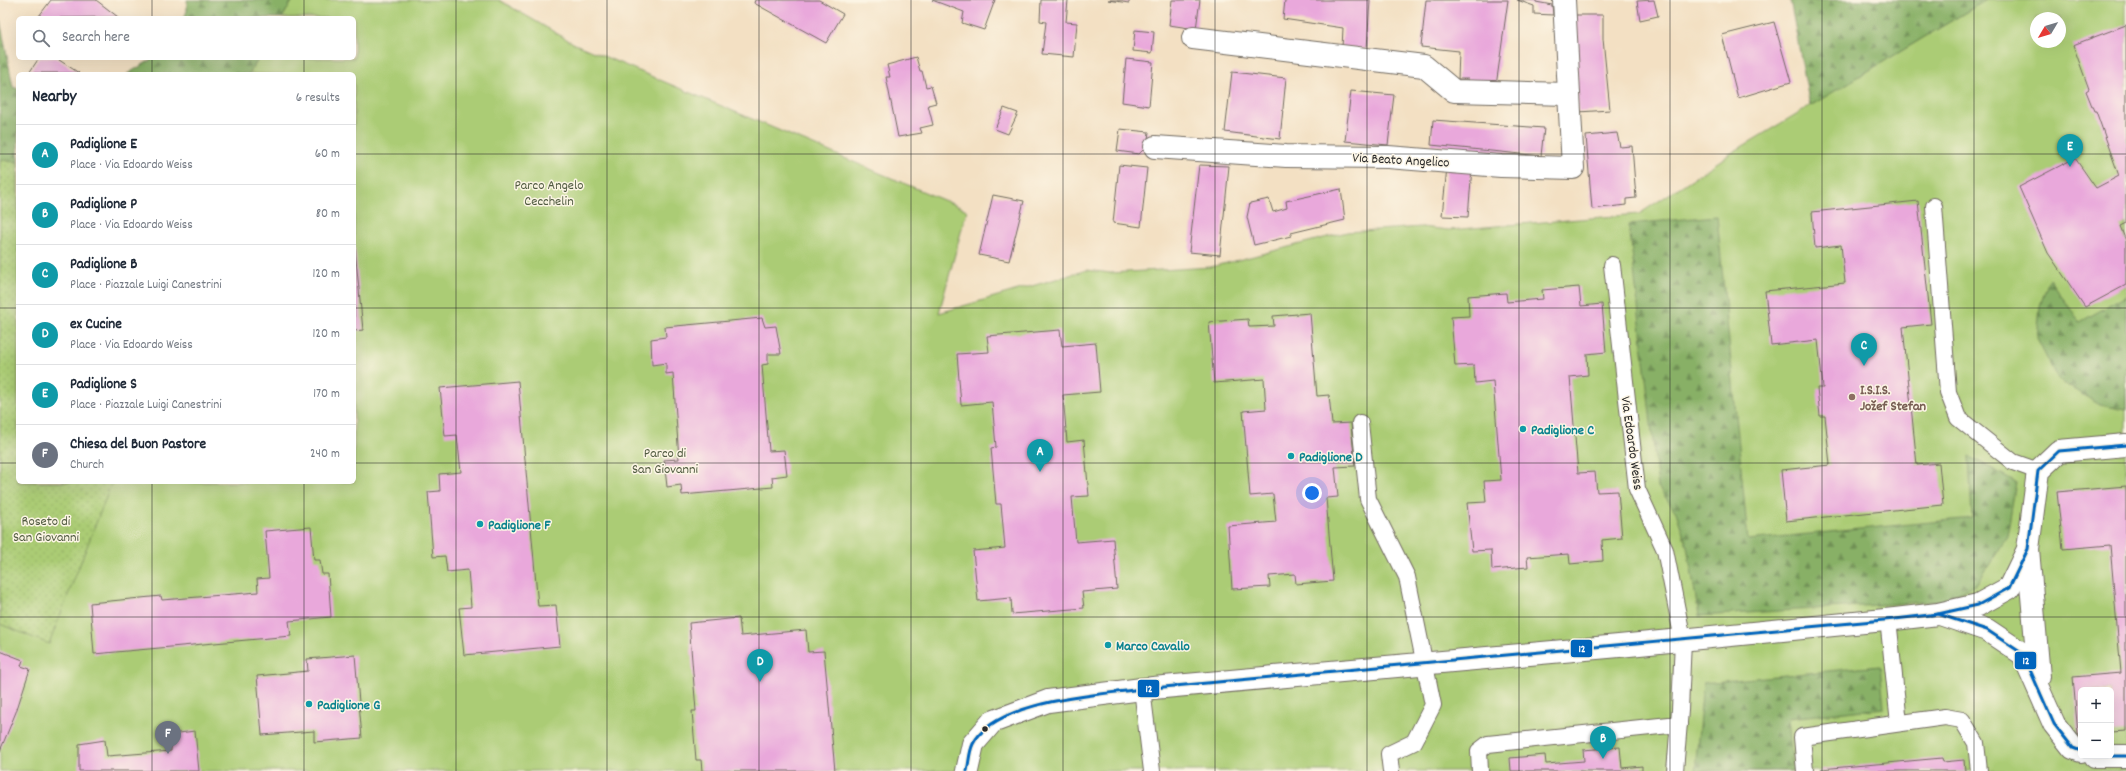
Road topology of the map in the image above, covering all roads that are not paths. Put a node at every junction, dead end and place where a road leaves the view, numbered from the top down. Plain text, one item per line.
1 (1564, 0) edge
2 (1193, 38) dead end
3 (1568, 94) junction
4 (1155, 147) dead end
5 (1934, 206) dead end
6 (1612, 264) dead end
7 (1360, 423) dead end
8 (2126, 445) edge
9 (2038, 471) junction
10 (2028, 549) junction
11 (1938, 614) junction
12 (1888, 619) junction
13 (1683, 640) junction
14 (1425, 663) junction
15 (1142, 689) junction
16 (2040, 691) junction
17 (1899, 723) junction
18 (1679, 724) junction
19 (2078, 750) edge
20 (2114, 756) edge
21 (2126, 756) edge
22 (967, 771) edge
23 (1152, 771) edge
24 (1390, 771) edge
25 (1480, 771) edge
26 (1675, 771) edge
27 (1804, 771) edge
28 (1979, 771) edge

1 - 3 street, Via Beato Angelico
2 - 3 street
3 - 4 street, Via Beato Angelico
5 - 9 lane
6 - 13 lane, Via Edoardo Weiss
7 - 14 lane
8 - 9 street
9 - 10 street
10 - 11 street
10 - 16 street
11 - 12 street
11 - 16 street
12 - 13 street
12 - 17 lane
13 - 14 street
13 - 18 lane, Via Edoardo Weiss
14 - 15 street
14 - 24 lane
15 - 22 street
15 - 23 lane
16 - 19 street
17 - 27 lane
17 - 28 lane
18 - 25 lane
18 - 26 lane, Via Edoardo Weiss
20 - 21 street

